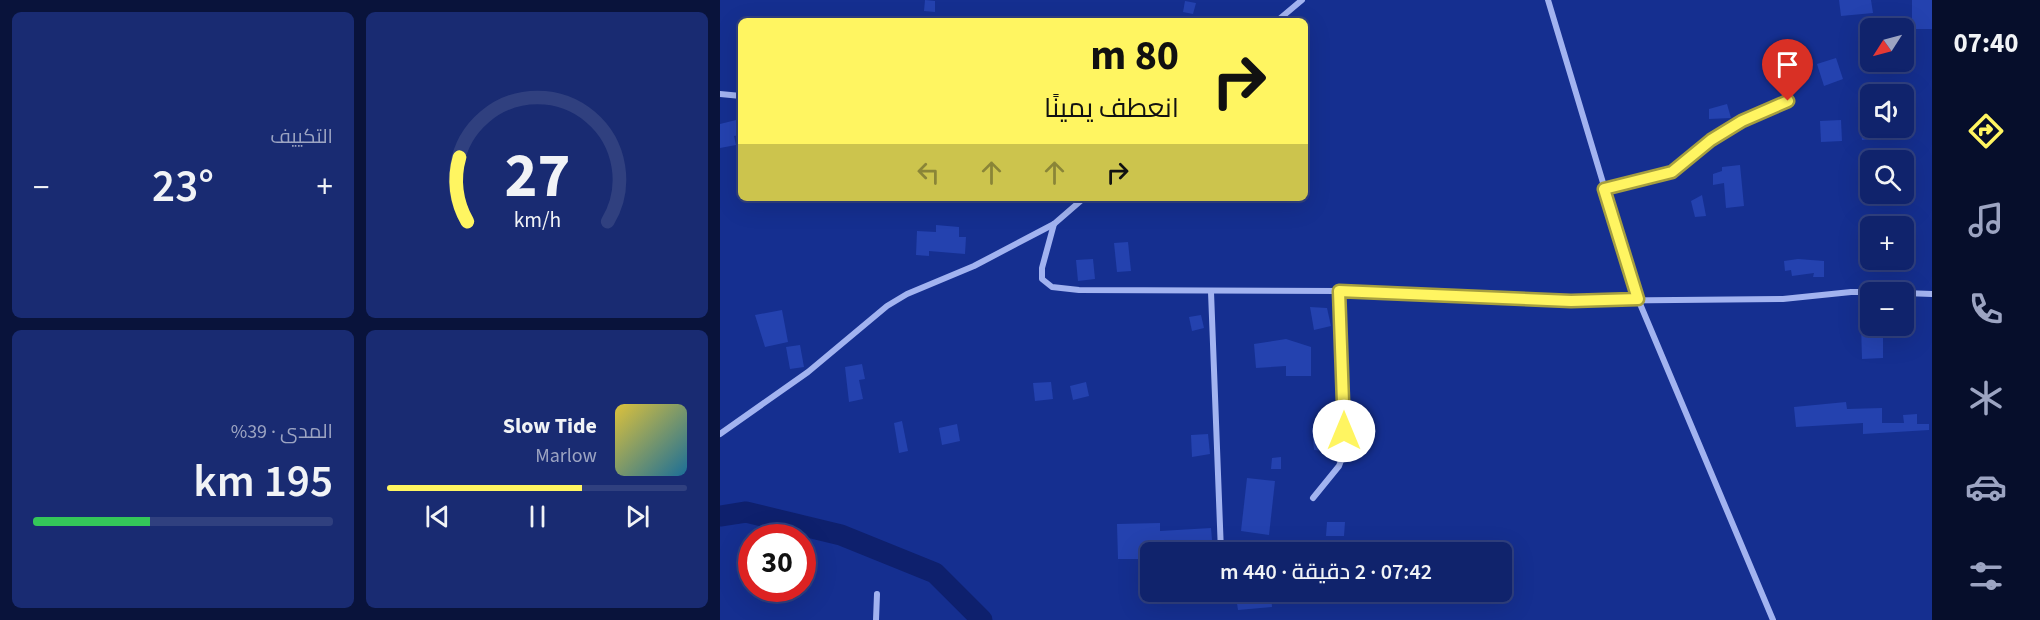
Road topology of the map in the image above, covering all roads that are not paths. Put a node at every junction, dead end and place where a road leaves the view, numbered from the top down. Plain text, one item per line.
1 (1302, 0) edge
2 (1548, 0) edge
3 (1281, 18) edge
4 (720, 94) edge
5 (738, 96) edge
6 (1788, 101) dead end
7 (1604, 189) junction
8 (1081, 201) edge
9 (1054, 224) junction
10 (1339, 291) junction
11 (1211, 292) junction
12 (1860, 292) edge
13 (1914, 293) edge
14 (1932, 294) edge
15 (1638, 299) junction
16 (720, 434) edge
17 (1313, 498) dead end
18 (1221, 542) edge
19 (877, 594) dead end
20 (876, 620) edge
21 (1773, 620) edge

1 - 3 street
2 - 7 street
4 - 5 street
6 - 7 street
7 - 15 street
8 - 9 street
9 - 11 street
9 - 16 street
10 - 11 street
10 - 15 street
10 - 17 street
11 - 18 street
12 - 15 street
13 - 14 street
15 - 21 street
19 - 20 street

